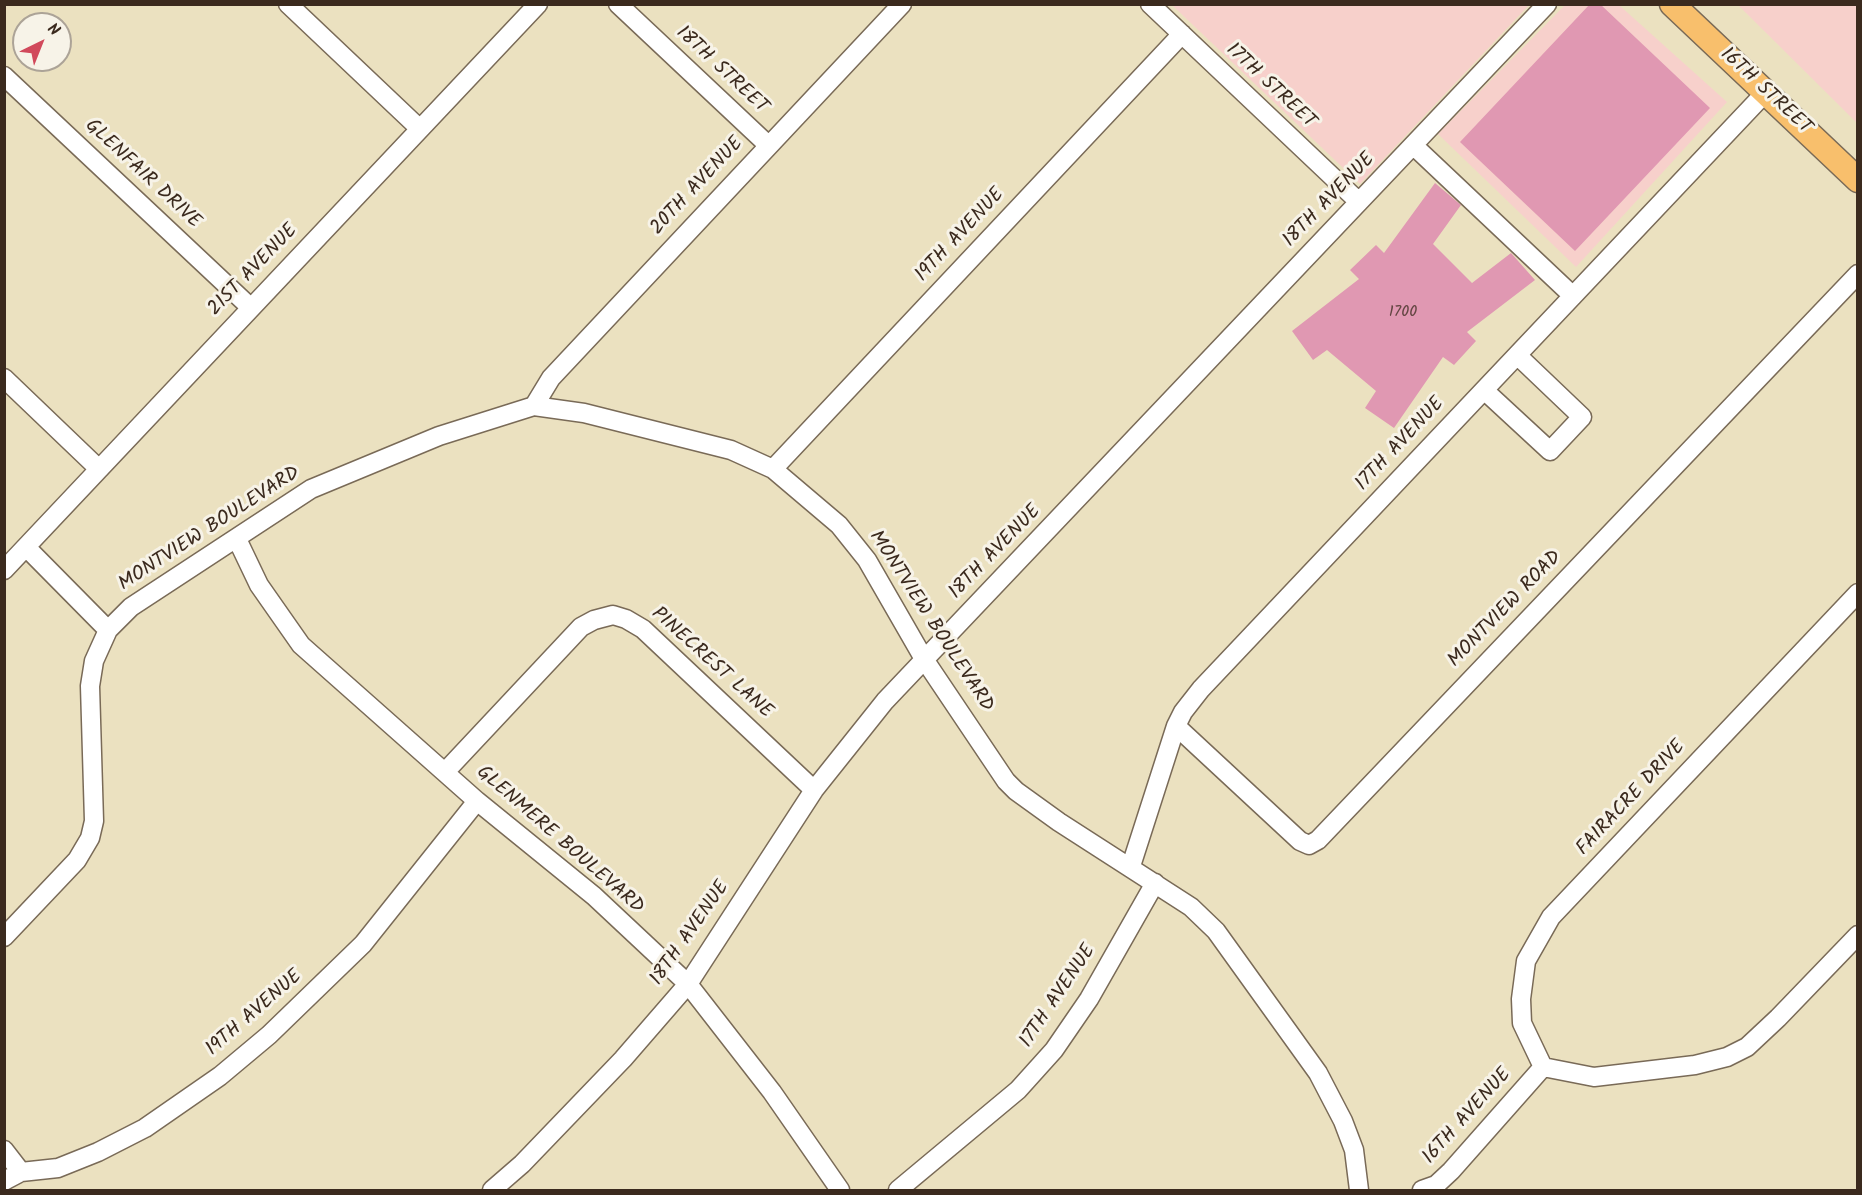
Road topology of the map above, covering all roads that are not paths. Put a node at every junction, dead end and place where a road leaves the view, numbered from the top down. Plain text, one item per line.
1 (288, 4) edge
2 (538, 4) edge
3 (618, 4) edge
4 (902, 4) edge
5 (1150, 4) edge
6 (1547, 4) edge
7 (1672, 4) edge
8 (1182, 34) junction
9 (4, 76) edge
10 (1765, 93) junction
11 (420, 129) junction
12 (768, 145) junction
13 (1414, 146) junction
14 (1857, 180) edge
15 (1359, 202) junction
16 (1857, 274) edge
17 (1573, 296) junction
18 (250, 307) junction
19 (1517, 355) junction
20 (4, 378) edge
21 (1484, 390) junction
22 (534, 406) junction
23 (773, 469) junction
24 (99, 470) junction
25 (237, 539) junction
26 (26, 547) junction
27 (4, 570) edge
28 (1857, 593) edge
29 (108, 630) junction
30 (924, 659) junction
31 (1176, 726) junction
32 (445, 772) junction
33 (814, 789) junction
34 (477, 801) junction
35 (1131, 866) junction
36 (1155, 883) junction
37 (1857, 935) edge
38 (4, 937) edge
39 (688, 984) junction
40 (1543, 1067) junction
41 (4, 1150) edge
42 (21, 1172) junction
43 (4, 1181) edge
44 (492, 1191) edge
45 (840, 1191) edge
46 (898, 1191) edge
47 (1359, 1191) edge
48 (1422, 1191) edge

1 - 11 street
2 - 11 street, 21ST AVENUE
3 - 12 street, 18TH STREET
4 - 12 street, 20TH AVENUE
5 - 8 street, 17TH STREET
6 - 13 street, 18TH AVENUE
7 - 10 main road, 16TH STREET
8 - 15 street, 17TH STREET
8 - 23 street, 19TH AVENUE
9 - 18 street, GLENFAIR DRIVE
10 - 14 main road, 16TH STREET
10 - 17 street, 17TH AVENUE
11 - 18 street, 21ST AVENUE
12 - 22 street, 20TH AVENUE
13 - 15 street, 18TH AVENUE
13 - 17 street
15 - 30 street, 18TH AVENUE
16 - 31 street, MONTVIEW ROAD
17 - 19 street, 17TH AVENUE
18 - 24 street, 21ST AVENUE
19 - 21 street, 17TH AVENUE
19 - 21 street
20 - 24 street
21 - 31 street, 17TH AVENUE
22 - 23 street, MONTVIEW BOULEVARD
22 - 25 street, MONTVIEW BOULEVARD
23 - 30 street, MONTVIEW BOULEVARD
24 - 26 street, 21ST AVENUE
25 - 29 street, MONTVIEW BOULEVARD
25 - 32 street, GLENMERE BOULEVARD
26 - 27 street, 21ST AVENUE
26 - 29 street
28 - 40 street, FAIRACRE DRIVE
29 - 38 street
30 - 33 street, 18TH AVENUE
30 - 35 street, MONTVIEW BOULEVARD
31 - 35 street, 17TH AVENUE
32 - 33 street, PINECREST LANE
32 - 34 street, GLENMERE BOULEVARD
33 - 39 street, 18TH AVENUE
34 - 39 street, GLENMERE BOULEVARD
34 - 42 street, 19TH AVENUE
35 - 36 street, MONTVIEW BOULEVARD
36 - 46 street, 17TH AVENUE
36 - 47 street, MONTVIEW BOULEVARD
37 - 40 street
39 - 44 street, 18TH AVENUE
39 - 45 street, GLENMERE BOULEVARD
40 - 48 street, 16TH AVENUE
41 - 42 street
42 - 43 street, 19TH AVENUE

